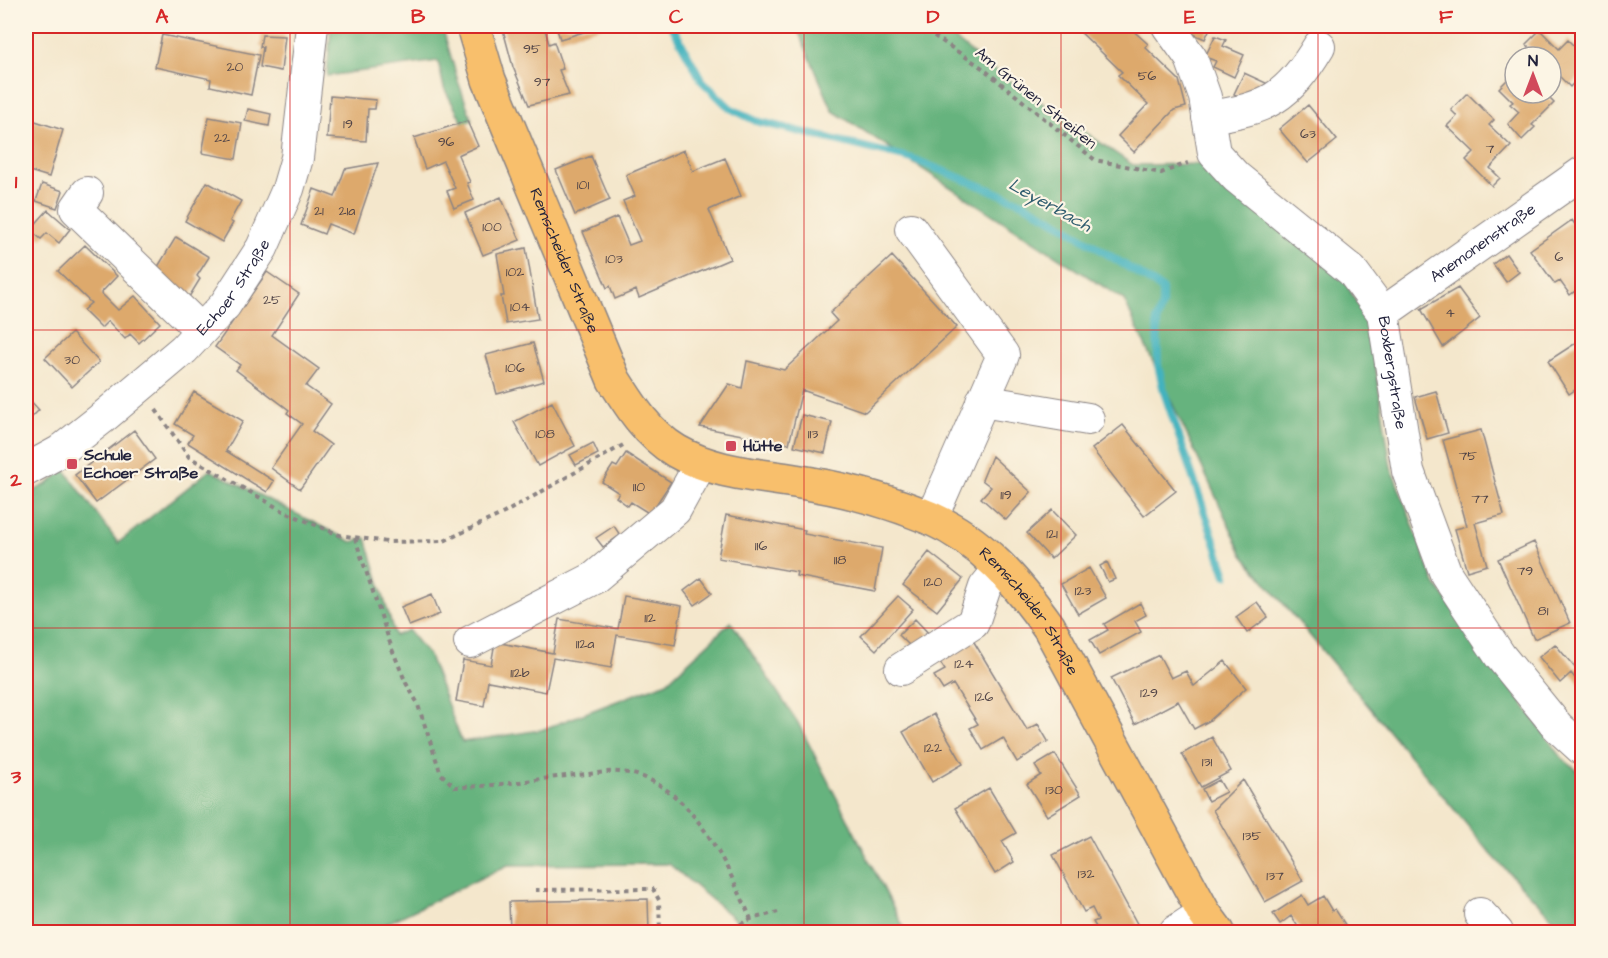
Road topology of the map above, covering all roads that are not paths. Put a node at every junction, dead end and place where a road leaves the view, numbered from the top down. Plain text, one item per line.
1 (312, 26) edge
2 (473, 26) edge
3 (1168, 26) edge
4 (1318, 46) dead end
5 (1208, 117) junction
6 (1582, 173) edge
7 (87, 193) dead end
8 (911, 229) dead end
9 (1383, 314) junction
10 (201, 330) junction
11 (982, 401) junction
12 (1088, 419) dead end
13 (701, 464) junction
14 (26, 470) edge
15 (931, 519) junction
16 (1001, 567) junction
17 (470, 642) dead end
18 (901, 669) dead end
19 (1582, 748) edge
20 (1211, 923) edge
21 (1175, 933) edge

1 - 10 street, Echoer Straße
2 - 13 main road, Remscheider Straße
3 - 5 street
4 - 5 street
5 - 9 street, Boxbergstraße
6 - 9 street, Anemonenstraße
7 - 10 street
8 - 11 street
9 - 19 street, Boxbergstraße
10 - 14 street, Echoer Straße
11 - 12 street
11 - 15 street
13 - 15 main road, Remscheider Straße
13 - 17 street
15 - 16 main road, Remscheider Straße
16 - 18 street
16 - 20 main road, Remscheider Straße
20 - 21 street

